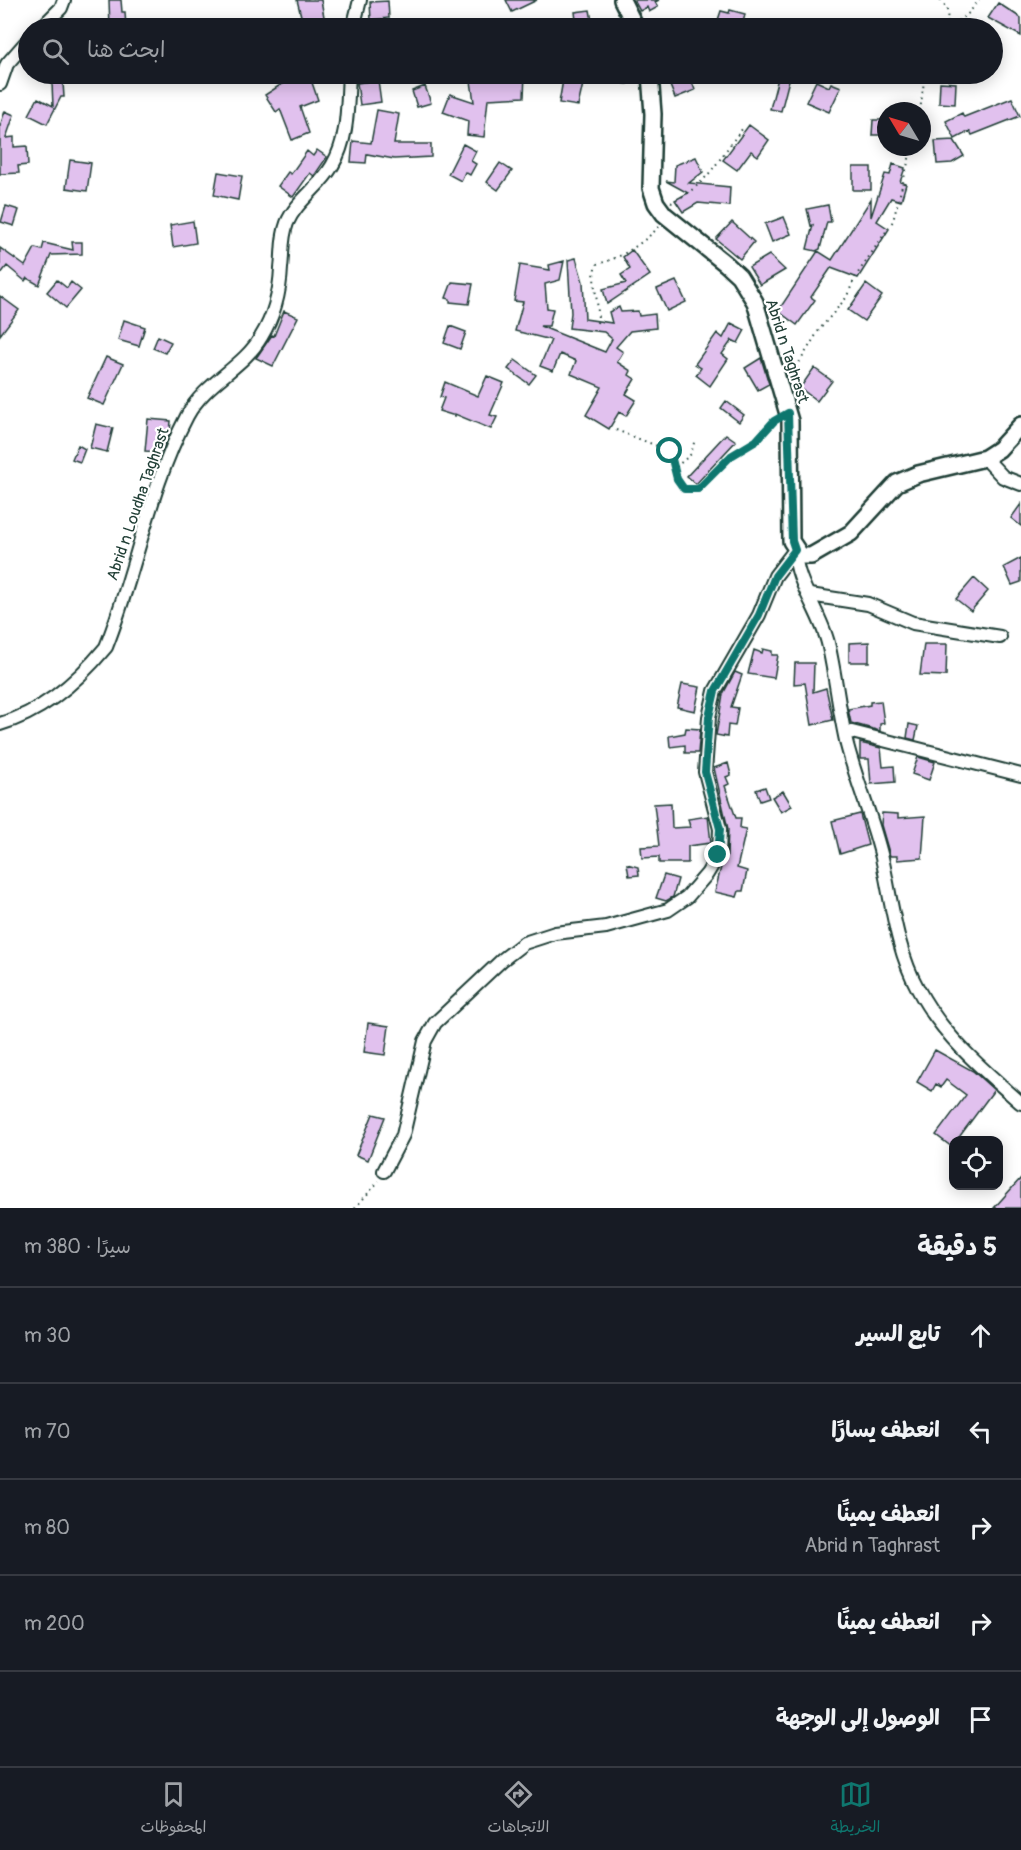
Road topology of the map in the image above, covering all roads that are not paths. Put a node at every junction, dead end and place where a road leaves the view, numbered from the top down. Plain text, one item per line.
1 (64, 0) edge
2 (360, 0) edge
3 (622, 0) edge
4 (51, 18) edge
5 (356, 18) edge
6 (631, 18) edge
7 (18, 51) edge
8 (0, 84) edge
9 (349, 84) edge
10 (651, 84) edge
11 (1021, 425) edge
12 (985, 459) junction
13 (1021, 484) edge
14 (795, 550) junction
15 (810, 595) junction
16 (1000, 637) dead end
17 (0, 724) edge
18 (844, 730) junction
19 (1021, 775) edge
20 (1021, 1103) edge
21 (384, 1171) road end

1 - 4 street
2 - 5 street
3 - 6 street
7 - 8 street
9 - 17 street, Abrid n Loudha Taghrast
10 - 14 street, Abrid n Taghrast
11 - 12 street
12 - 13 street
12 - 14 street
14 - 15 street
14 - 21 street
15 - 16 street
15 - 18 street
18 - 19 street
18 - 20 street

